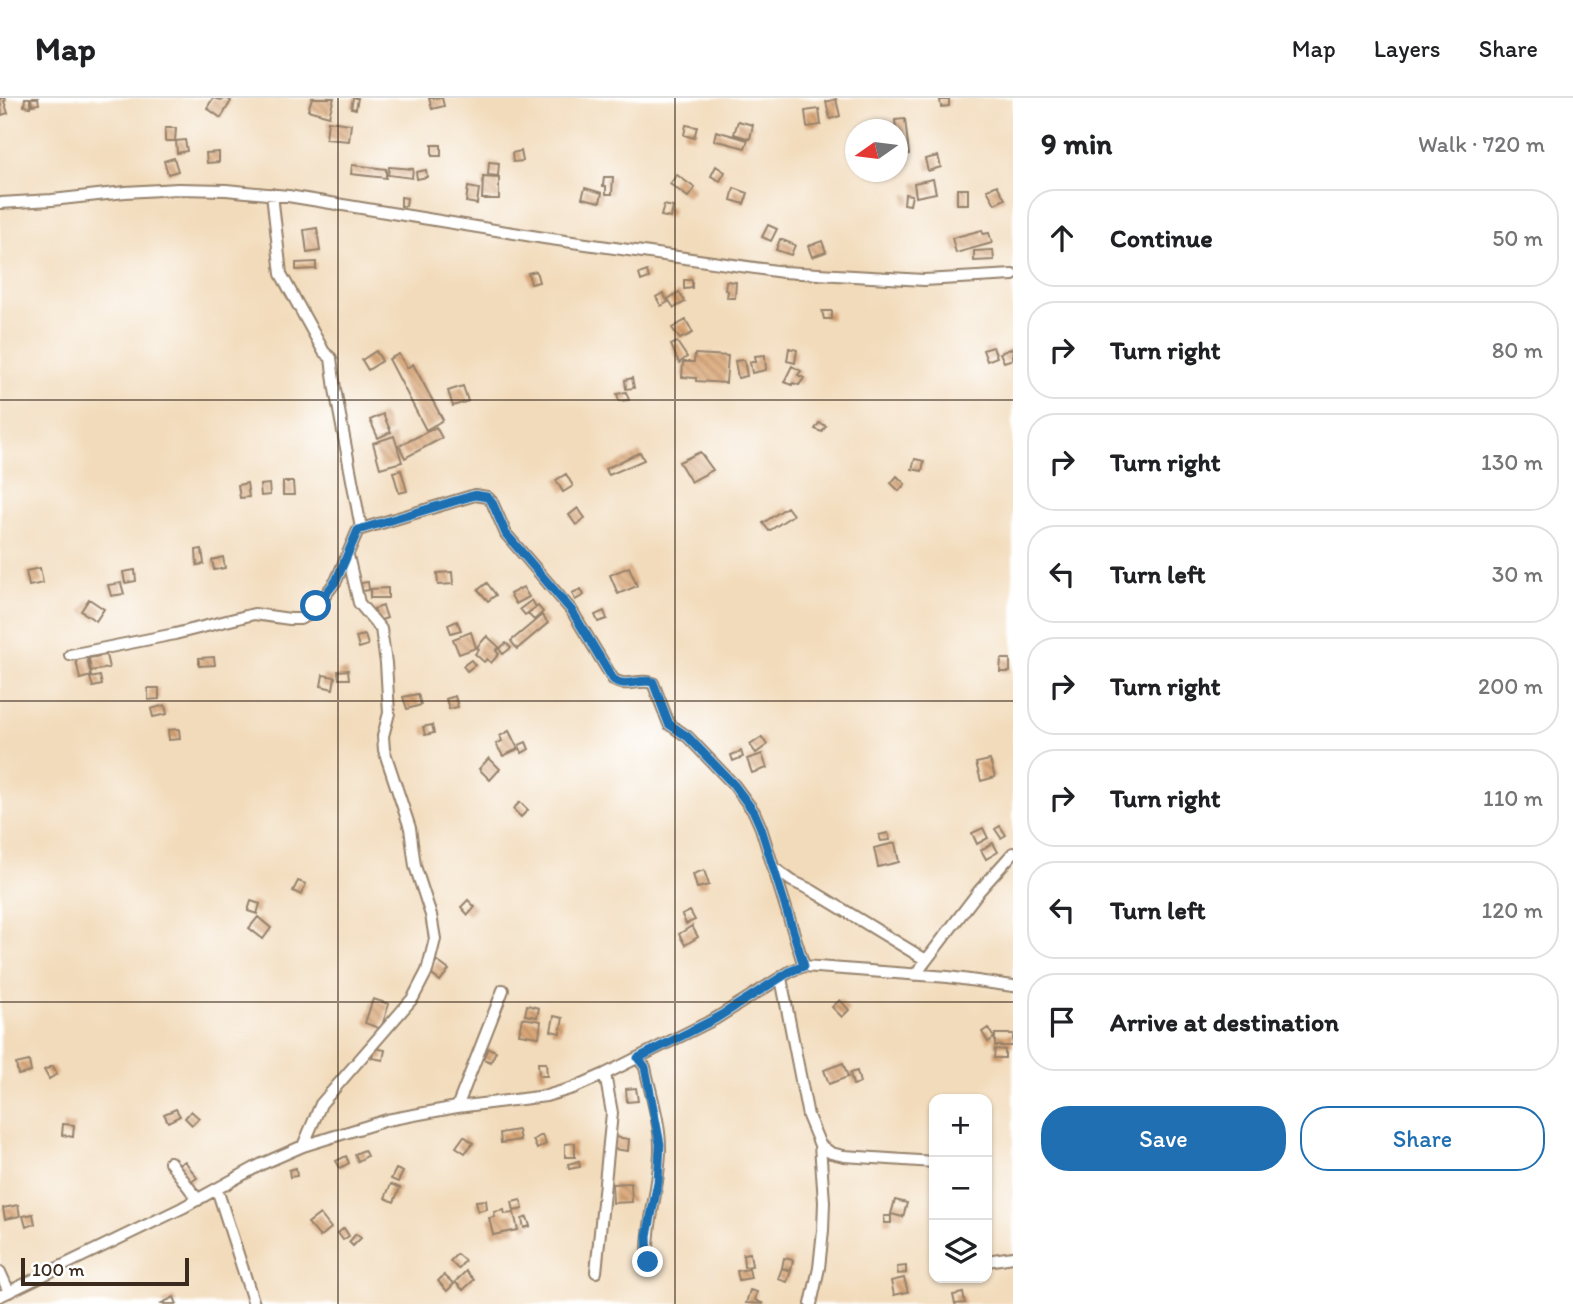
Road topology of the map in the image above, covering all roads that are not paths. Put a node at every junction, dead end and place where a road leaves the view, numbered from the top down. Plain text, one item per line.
1 (272, 194) junction
2 (0, 203) edge
3 (1013, 275) edge
4 (361, 528) junction
5 (348, 556) junction
6 (70, 655) dead end
7 (1013, 853) edge
8 (774, 868) junction
9 (926, 960) junction
10 (804, 966) junction
11 (915, 975) junction
12 (781, 978) junction
13 (1013, 986) edge
14 (503, 990) dead end
15 (638, 1058) junction
16 (605, 1074) junction
17 (457, 1107) junction
18 (820, 1145) junction
19 (303, 1146) junction
20 (170, 1162) dead end
21 (929, 1162) edge
22 (217, 1189) junction
23 (198, 1200) junction
24 (1013, 1257) edge
25 (992, 1260) edge
26 (648, 1262) dead end
27 (0, 1272) edge
28 (596, 1272) dead end
29 (4, 1294) edge
30 (254, 1304) edge
31 (811, 1304) edge

1 - 2 street
1 - 3 street
1 - 4 street
4 - 5 street
4 - 8 street
5 - 6 street
5 - 19 street
7 - 9 street
8 - 9 street
8 - 10 street
9 - 11 street
10 - 11 street
10 - 12 street
11 - 13 street
12 - 15 street
12 - 18 street
14 - 17 street
15 - 16 street
15 - 26 street
16 - 17 street
16 - 28 street
17 - 19 street
18 - 21 street
18 - 31 street
19 - 22 street
20 - 23 street
22 - 23 street
22 - 30 street
23 - 29 street
24 - 25 street
27 - 29 street

